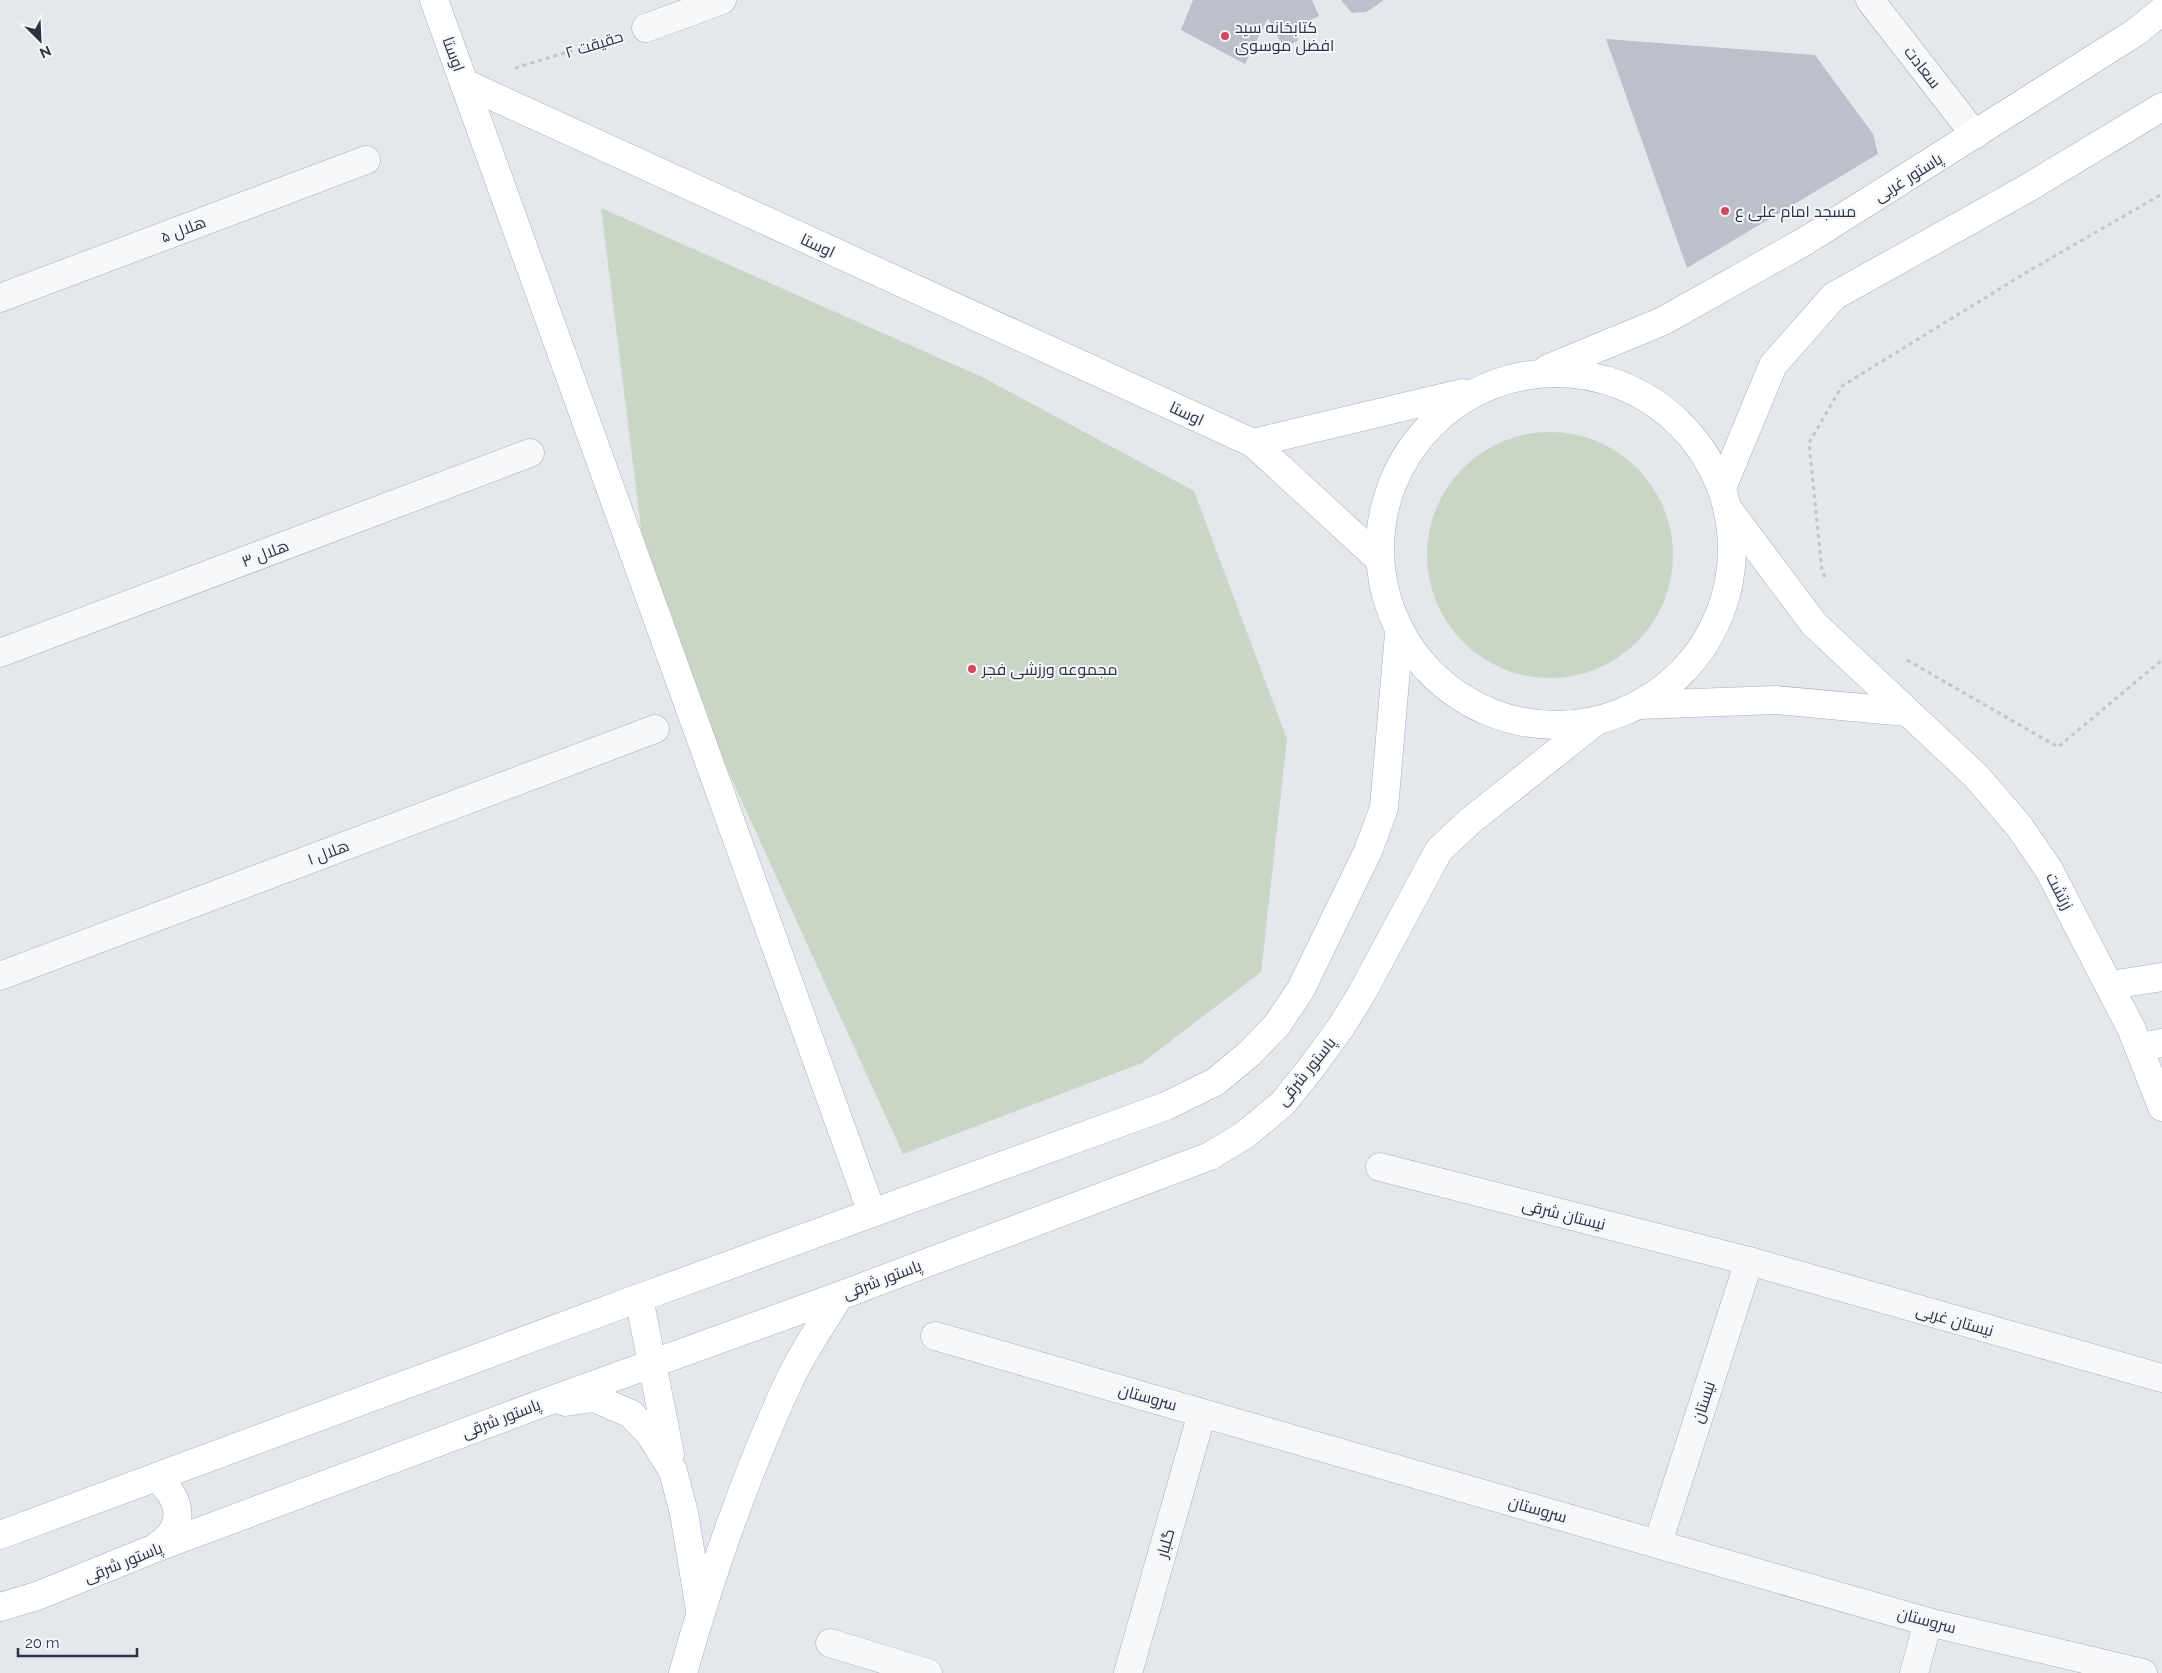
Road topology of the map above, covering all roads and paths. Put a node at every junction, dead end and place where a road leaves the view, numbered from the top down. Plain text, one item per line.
1 (434, 0) edge
2 (722, 0) edge
3 (1870, 0) edge
4 (2162, 11) edge
5 (646, 28) joint
6 (464, 83) junction
7 (2162, 106) edge
8 (1976, 135) junction
9 (366, 160) dead end
10 (2162, 194) edge
11 (0, 298) edge
12 (1534, 374) junction
13 (1481, 389) junction
14 (1253, 443) junction
15 (530, 453) dead end
16 (1725, 498) junction
17 (1378, 558) junction
18 (1826, 580) dead end
19 (1399, 634) junction
20 (0, 653) edge
21 (1904, 658) dead end
22 (2162, 660) edge
23 (1638, 705) junction
24 (1906, 712) junction
25 (1595, 722) junction
26 (655, 729) dead end
27 (0, 976) edge
28 (2162, 977) edge
29 (2110, 985) junction
30 (2150, 1045) edge
31 (2162, 1107) edge
32 (1380, 1168) dead end
33 (872, 1213) junction
34 (1749, 1261) junction
35 (839, 1296) junction
36 (639, 1298) junction
37 (936, 1336) dead end
38 (650, 1364) junction
39 (2162, 1378) edge
40 (535, 1406) junction
41 (1202, 1413) junction
42 (673, 1470) junction
43 (157, 1478) junction
44 (0, 1535) edge
45 (1658, 1544) junction
46 (152, 1549) junction
47 (0, 1607) edge
48 (700, 1611) junction
49 (1928, 1622) junction
50 (830, 1643) dead end
51 (683, 1673) edge
52 (928, 1673) edge
53 (1128, 1673) edge
54 (1914, 1673) edge
55 (2143, 1673) edge

1 - 6 main road, اوستا
2 - 5 street, حقیقت ۲
3 - 8 street, سعادت
4 - 8 main road, پاستور غربی
5 - 6 path, حقیقت ۲
6 - 14 main road, اوستا
6 - 33 main road
7 - 16 main road
8 - 12 main road, پاستور غربی
9 - 11 street, هلال ۵
10 - 18 path
12 - 13 main road
12 - 16 main road
13 - 14 main road
13 - 17 main road
14 - 17 main road, اوستا
15 - 20 street, هلال ۳
16 - 23 main road
16 - 24 main road, زرتشت
17 - 19 main road
19 - 25 main road
19 - 33 main road
21 - 22 path
23 - 24 main road
23 - 25 main road
24 - 29 main road, زرتشت
25 - 35 main road, پاستور شرقی
26 - 27 street, هلال ۱
28 - 29 main road
29 - 30 main road, زرتشت
30 - 31 main road, زرتشت
32 - 34 street, نیستان شرقی
33 - 36 main road
34 - 39 street, نیستان غربی
34 - 45 street, نیستان
35 - 38 main road, پاستور شرقی
35 - 48 main road
36 - 38 main road
36 - 43 main road
37 - 41 street, سروستان
38 - 40 main road, پاستور شرقی
38 - 42 main road
40 - 42 main road
40 - 46 main road, پاستور شرقی
41 - 45 street, سروستان
41 - 53 street, گلبار
42 - 48 main road
43 - 44 main road
43 - 46 main road
45 - 49 street, سروستان
46 - 47 main road, پاستور شرقی
48 - 51 main road
49 - 54 street
49 - 55 street, سروستان
50 - 52 street

